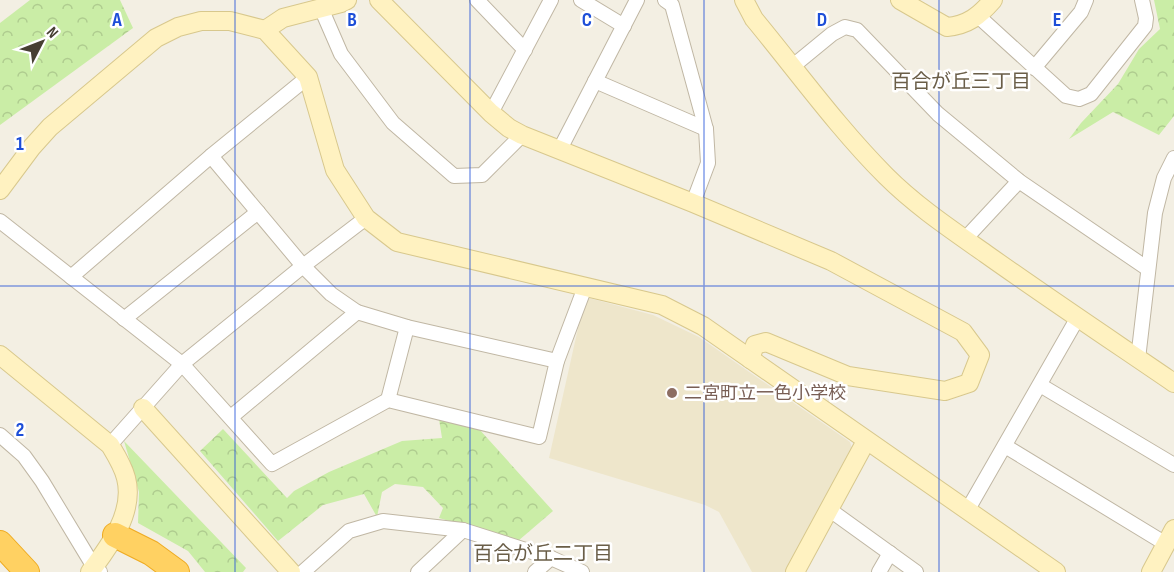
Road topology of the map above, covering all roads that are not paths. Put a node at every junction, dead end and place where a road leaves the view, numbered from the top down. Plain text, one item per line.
1 (347, 0) edge
2 (379, 0) edge
3 (477, 0) edge
4 (551, 0) edge
5 (581, 0) edge
6 (637, 0) edge
7 (665, 0) edge
8 (744, 0) edge
9 (900, 0) edge
10 (993, 0) edge
11 (1086, 0) edge
12 (1142, 0) edge
13 (321, 8) junction
14 (978, 16) junction
15 (624, 26) junction
16 (265, 30) junction
17 (525, 50) junction
18 (793, 66) junction
19 (1034, 68) junction
20 (308, 77) junction
21 (595, 81) junction
22 (491, 113) junction
23 (706, 129) junction
24 (522, 135) junction
25 (559, 151) junction
26 (211, 156) junction
27 (1174, 158) edge
28 (1019, 181) junction
29 (0, 190) edge
30 (693, 202) junction
31 (258, 212) junction
32 (366, 218) junction
33 (0, 221) edge
34 (965, 239) junction
35 (303, 266) junction
36 (1148, 269) junction
37 (71, 277) junction
38 (585, 287) junction
39 (357, 312) junction
40 (124, 319) junction
41 (1077, 319) junction
42 (407, 327) junction
43 (0, 355) edge
44 (1138, 358) junction
45 (750, 359) junction
46 (558, 361) junction
47 (182, 364) junction
48 (1174, 383) edge
49 (1040, 386) junction
50 (388, 400) junction
51 (143, 408) junction
52 (231, 417) junction
53 (0, 435) edge
54 (866, 441) junction
55 (110, 445) junction
56 (1005, 446) junction
57 (1174, 465) edge
58 (830, 510) junction
59 (968, 511) junction
60 (463, 530) junction
61 (115, 535) junction
62 (1170, 536) edge
63 (0, 543) edge
64 (890, 553) junction
65 (551, 558) junction
66 (0, 567) edge
67 (94, 570) edge
68 (5, 572) edge
69 (27, 572) edge
70 (164, 572) edge
71 (177, 572) edge
72 (291, 572) edge
73 (303, 572) edge
74 (418, 572) edge
75 (535, 572) edge
76 (582, 572) edge
77 (795, 572) edge
78 (879, 572) edge
79 (916, 572) edge
80 (1056, 572) edge
81 (1151, 572) edge

1 - 13 street
2 - 22 street
3 - 17 street
4 - 17 street
5 - 15 street
6 - 15 street
7 - 23 street
8 - 18 street
9 - 14 street
10 - 14 street
11 - 19 street
12 - 19 street
13 - 16 street
13 - 24 street
14 - 19 street
15 - 21 street
16 - 20 street
16 - 29 street
17 - 22 street
18 - 28 street
18 - 34 street
20 - 26 street
20 - 32 street
21 - 23 street
21 - 25 street
22 - 24 street
23 - 30 street
24 - 25 street
25 - 30 street
26 - 31 street
26 - 37 street
27 - 36 street
28 - 34 street
28 - 36 street
30 - 45 street
31 - 35 street
31 - 40 street
32 - 35 street
32 - 38 street
33 - 37 street
34 - 41 street
35 - 39 street
35 - 47 street
36 - 44 street
37 - 40 street
38 - 45 street
38 - 46 street
39 - 42 street
39 - 52 street
40 - 47 street
41 - 44 street
41 - 49 street
42 - 46 street
42 - 50 street
43 - 55 street
44 - 48 street
45 - 54 street
46 - 50 street
47 - 51 street
47 - 52 street
49 - 56 street
49 - 57 street
50 - 52 street
51 - 55 street
51 - 72 street
53 - 67 street
54 - 58 street
54 - 59 street
55 - 61 street
56 - 59 street
56 - 62 street
58 - 64 street
58 - 77 street
59 - 80 street
60 - 65 street
60 - 73 street
60 - 74 street
61 - 67 street
61 - 70 highway
61 - 71 highway
62 - 81 street
63 - 69 highway
64 - 78 street
64 - 79 street
65 - 75 street
65 - 76 street
66 - 68 highway

